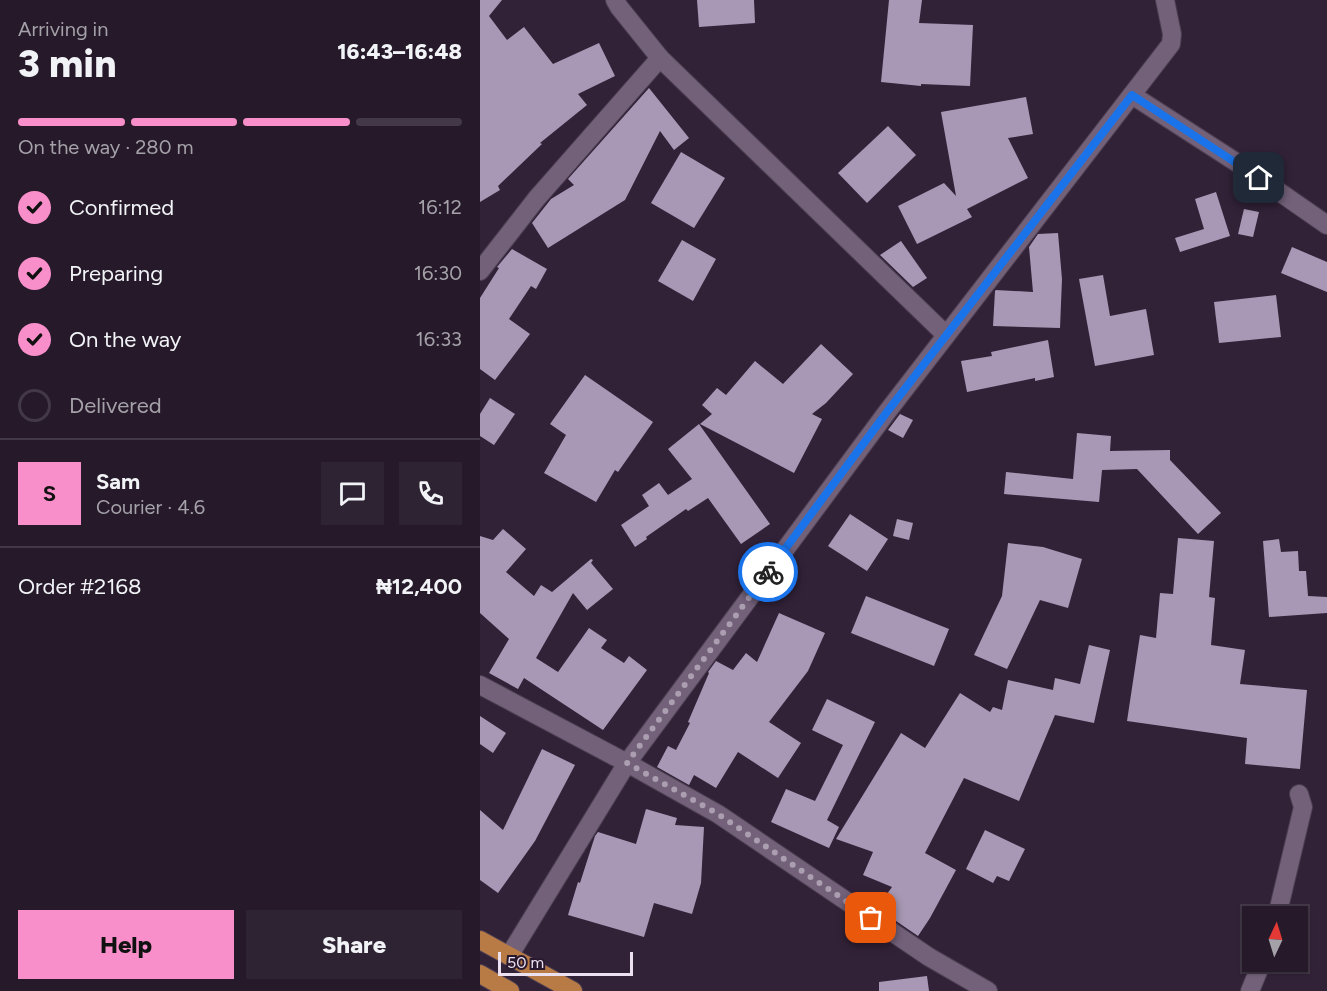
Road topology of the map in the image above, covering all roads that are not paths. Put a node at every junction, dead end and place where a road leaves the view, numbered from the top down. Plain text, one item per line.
1 (615, 0) edge
2 (1165, 0) edge
3 (660, 58) junction
4 (1132, 95) junction
5 (1327, 225) edge
6 (480, 271) edge
7 (946, 335) junction
8 (480, 685) edge
9 (627, 763) junction
10 (1299, 794) dead end
11 (1279, 906) edge
12 (480, 940) edge
13 (510, 956) junction
14 (1258, 972) edge
15 (480, 974) edge
16 (510, 991) edge
17 (573, 991) edge
18 (988, 991) edge
19 (1250, 991) edge

1 - 3 street
2 - 4 street
3 - 6 street
3 - 7 street
4 - 5 street
4 - 7 street
7 - 9 street
8 - 9 street
9 - 13 street
9 - 18 street
10 - 11 street
12 - 13 main road
13 - 17 main road
14 - 19 street
15 - 16 main road

